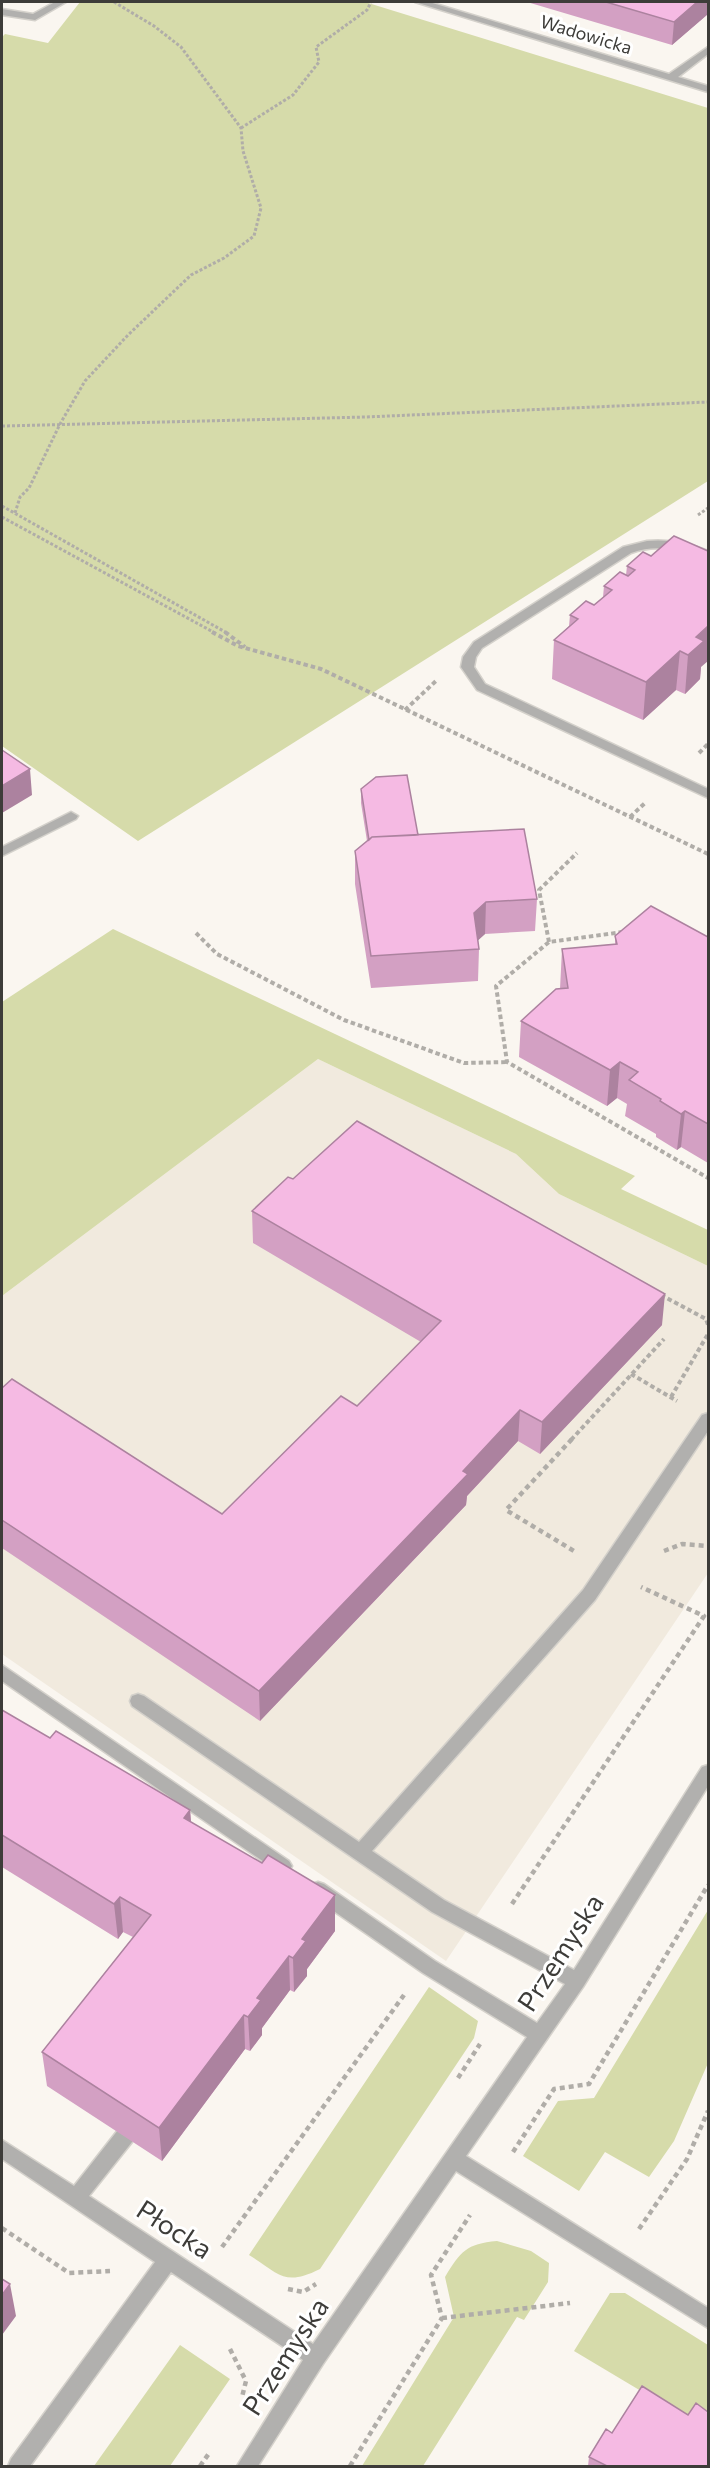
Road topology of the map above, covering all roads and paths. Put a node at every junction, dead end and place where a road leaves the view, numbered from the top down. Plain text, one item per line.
1 (61, 2) edge
2 (114, 2) edge
3 (371, 2) edge
4 (420, 2) edge
5 (2, 12) edge
6 (708, 50) edge
7 (670, 78) junction
8 (708, 89) edge
9 (241, 128) junction
10 (708, 402) edge
11 (60, 424) junction
12 (2, 426) edge
13 (2, 506) edge
14 (15, 513) junction
15 (2, 517) edge
16 (708, 555) edge
17 (246, 648) junction
18 (708, 794) edge
19 (71, 816) dead end
20 (2, 852) edge
21 (577, 853) dead end
22 (708, 854) edge
23 (629, 932) edge
24 (196, 933) dead end
25 (549, 942) junction
26 (507, 1062) junction
27 (708, 1178) edge
28 (654, 1291) edge
29 (708, 1325) edge
30 (708, 1334) edge
31 (664, 1339) dead end
32 (631, 1374) junction
33 (671, 1397) junction
34 (708, 1419) edge
35 (708, 1546) edge
36 (658, 1560) dead end
37 (606, 1570) junction
38 (645, 1577) dead end
39 (706, 1617) edge
40 (2, 1672) edge
41 (138, 1701) dead end
42 (708, 1772) edge
43 (360, 1853) junction
44 (491, 1935) junction
45 (426, 1965) junction
46 (577, 1982) junction
47 (502, 2011) junction
48 (540, 2035) junction
49 (457, 2080) dead end
50 (708, 2111) edge
51 (126, 2136) edge
52 (2, 2149) edge
53 (454, 2159) junction
54 (76, 2198) junction
55 (648, 2215) dead end
56 (211, 2244) dead end
57 (220, 2250) junction
58 (229, 2256) dead end
59 (169, 2259) junction
60 (320, 2282) dead end
61 (285, 2288) dead end
62 (570, 2303) dead end
63 (442, 2318) dead end
64 (708, 2319) edge
65 (316, 2357) junction
66 (18, 2466) edge
67 (248, 2466) edge

1 - 5 street
2 - 9 path
3 - 9 path
4 - 7 street, Wadowicka
6 - 7 street
7 - 8 street, Wadowicka
9 - 11 path
10 - 11 path
11 - 12 path
11 - 14 path
13 - 14 path
14 - 17 path
15 - 17 path
16 - 18 street
17 - 22 path
19 - 20 street
21 - 25 path
23 - 25 path
24 - 26 path
25 - 26 path
26 - 27 path
28 - 29 path
30 - 33 path
31 - 32 path
32 - 33 path
32 - 37 path
33 - 34 path
34 - 37 street
35 - 36 path
37 - 43 street
38 - 39 path
39 - 44 path
40 - 45 street
41 - 43 street
42 - 46 street, Przemyska
43 - 44 street
44 - 46 street
45 - 47 street
45 - 57 path
46 - 48 street, Przemyska
47 - 48 street
47 - 49 path
48 - 53 street, Przemyska
50 - 55 path
51 - 54 street
52 - 54 street, Płocka
53 - 64 street
53 - 65 street, Przemyska
54 - 59 street, Płocka
56 - 57 path
57 - 58 path
59 - 65 street, Płocka
59 - 66 street
60 - 61 path
62 - 63 path
65 - 67 street, Przemyska

